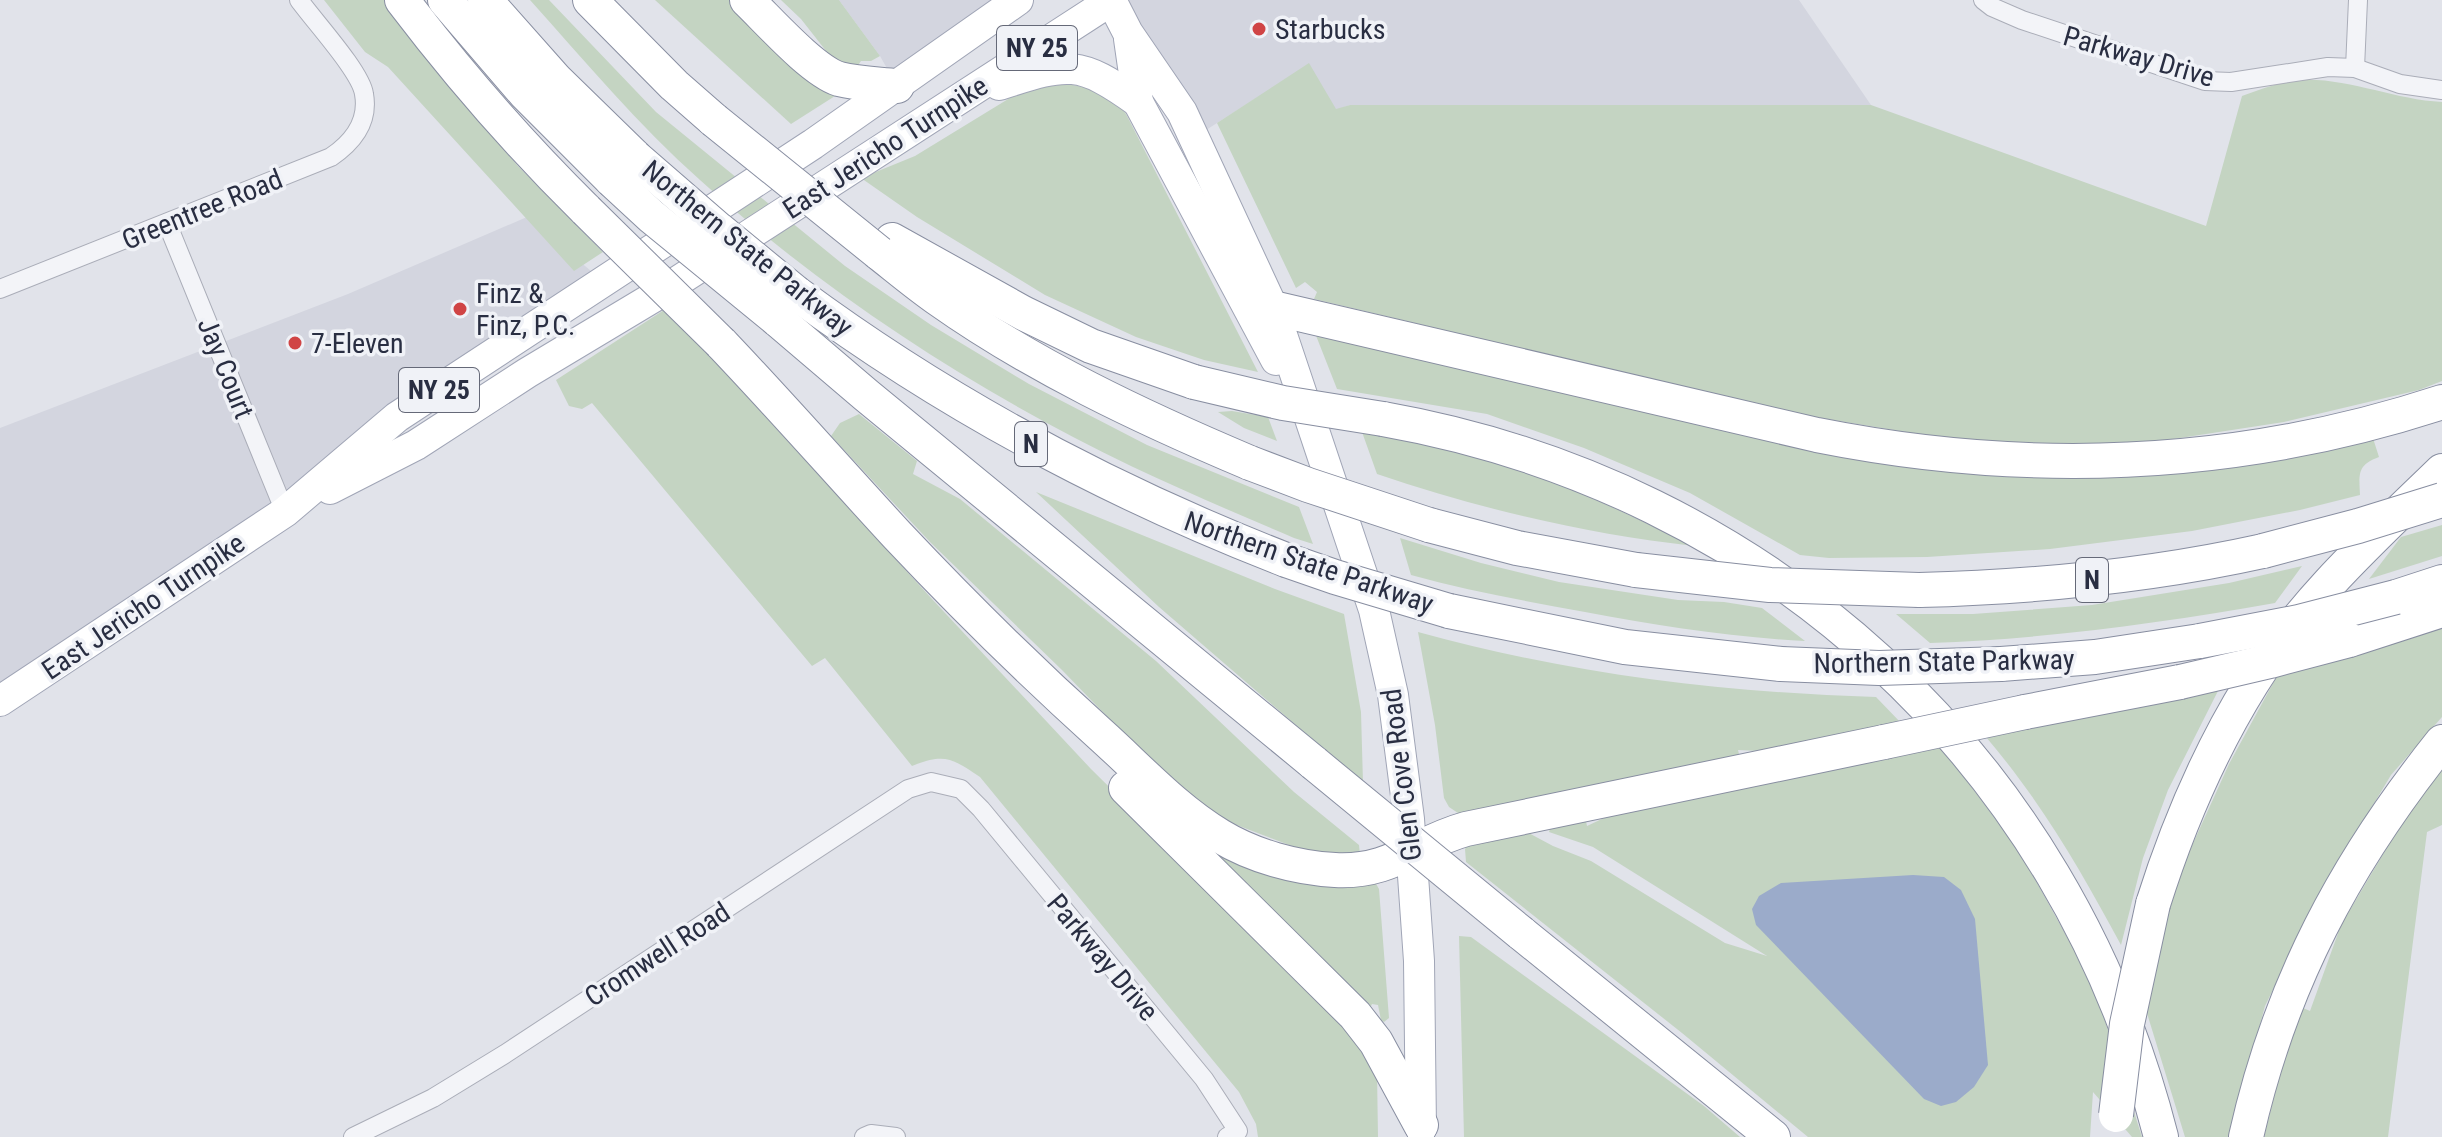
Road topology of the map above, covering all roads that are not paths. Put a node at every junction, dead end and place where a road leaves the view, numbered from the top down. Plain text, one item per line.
1 (299, 0) edge
2 (402, 0) edge
3 (445, 0) edge
4 (485, 0) edge
5 (590, 0) edge
6 (747, 0) edge
7 (1018, 0) edge
8 (1112, 0) edge
9 (1983, 0) edge
10 (2358, 0) edge
11 (1128, 33) junction
12 (2355, 68) junction
13 (897, 86) junction
14 (2442, 90) edge
15 (963, 97) junction
16 (1138, 102) junction
17 (623, 168) junction
18 (167, 223) junction
19 (886, 246) junction
20 (0, 288) edge
21 (787, 306) junction
22 (1273, 308) junction
23 (2442, 402) edge
24 (1311, 425) junction
25 (2442, 471) edge
26 (2442, 500) edge
27 (285, 512) junction
28 (2442, 582) edge
29 (2442, 610) edge
30 (1056, 695) junction
31 (0, 701) edge
32 (2442, 742) edge
33 (961, 789) joint
34 (1412, 852) junction
35 (2116, 1126) edge
36 (1421, 1131) edge
37 (1232, 1134) edge
38 (891, 1136) edge
39 (353, 1137) edge
40 (864, 1137) edge
41 (1773, 1137) edge
42 (2161, 1137) edge
43 (2246, 1137) edge

1 - 18 street, Greentree Road
2 - 30 highway, bridge
3 - 17 highway
4 - 17 highway, Northern State Parkway
5 - 19 highway, bridge
6 - 13 highway
7 - 13 main road, East Jericho Turnpike / NY 25
8 - 11 main road, Glen Cove Road
8 - 15 main road, East Jericho Turnpike / NY 25
9 - 12 street, Parkway Drive
10 - 12 street
11 - 16 main road, Glen Cove Road
11 - 22 main road, Glen Cove Road
12 - 14 street, Parkway Drive
13 - 27 main road, East Jericho Turnpike / NY 25
15 - 16 main road
15 - 27 main road, East Jericho Turnpike / NY 25
16 - 24 main road, Glen Cove Road
17 - 21 highway, bridge
18 - 20 street, Greentree Road
18 - 27 street, Jay Court
19 - 26 highway, N, bridge
19 - 42 highway, bridge
21 - 28 highway, Northern State Parkway / N, bridge
21 - 41 highway, bridge
22 - 23 highway
22 - 24 main road, Glen Cove Road
24 - 34 main road, Glen Cove Road
25 - 35 highway, bridge
27 - 31 main road, East Jericho Turnpike / NY 25
29 - 34 highway, bridge
30 - 34 highway
30 - 36 highway
32 - 43 highway
33 - 37 street, Parkway Drive
33 - 39 street, Cromwell Road
34 - 36 main road, Glen Cove Road
38 - 40 street

